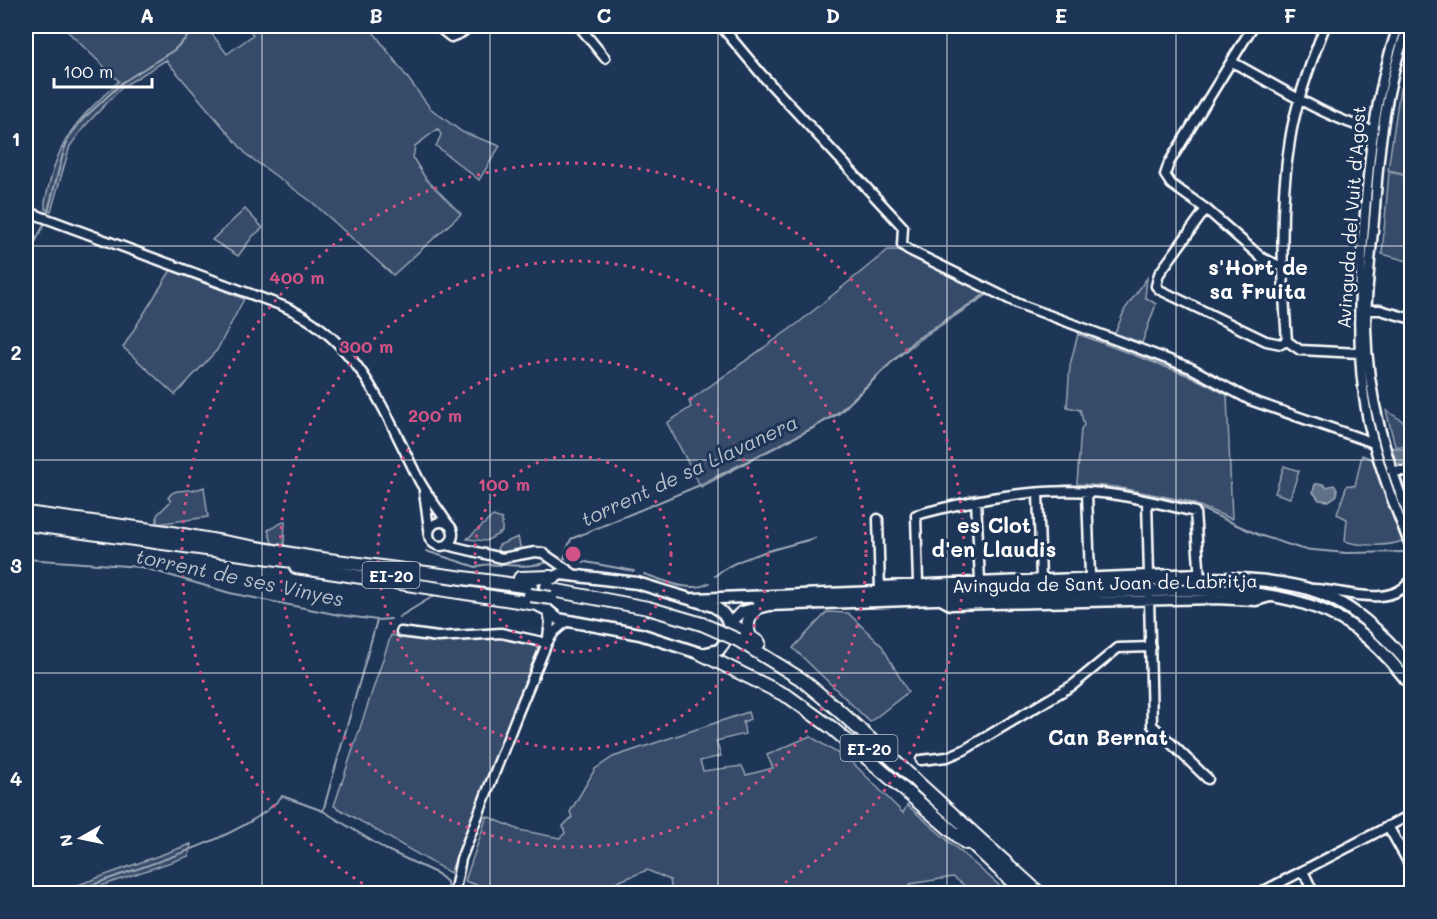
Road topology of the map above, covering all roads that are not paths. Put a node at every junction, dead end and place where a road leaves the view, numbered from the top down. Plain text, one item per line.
1 (437, 26) edge
2 (471, 26) edge
3 (579, 26) edge
4 (721, 26) edge
5 (1252, 26) edge
6 (1325, 26) edge
7 (1398, 26) edge
8 (1408, 26) edge
9 (605, 58) dead end
10 (1232, 62) junction
11 (1301, 99) junction
12 (1372, 130) junction
13 (1206, 209) junction
14 (26, 212) edge
15 (1282, 267) junction
16 (1367, 310) junction
17 (1412, 319) edge
18 (1358, 323) junction
19 (1287, 341) junction
20 (1359, 353) junction
21 (1369, 423) junction
22 (1355, 435) junction
23 (1374, 443) junction
24 (1391, 470) junction
25 (1412, 472) edge
26 (421, 483) junction
27 (1038, 493) junction
28 (1087, 493) junction
29 (976, 501) junction
30 (1147, 501) junction
31 (26, 513) edge
32 (878, 519) dead end
33 (26, 524) edge
34 (1412, 525) edge
35 (450, 527) junction
36 (429, 530) junction
37 (447, 545) junction
38 (473, 550) junction
39 (1412, 550) edge
40 (283, 551) junction
41 (252, 556) junction
42 (554, 559) junction
43 (572, 573) junction
44 (1090, 576) junction
45 (553, 577) junction
46 (1200, 577) junction
47 (1041, 578) junction
48 (1152, 578) junction
49 (1412, 579) edge
50 (980, 580) junction
51 (918, 583) junction
52 (880, 588) junction
53 (1306, 588) junction
54 (531, 591) junction
55 (1149, 596) junction
56 (694, 599) junction
57 (549, 602) junction
58 (759, 606) junction
59 (567, 621) junction
60 (730, 623) junction
61 (401, 632) dead end
62 (741, 641) junction
63 (547, 643) junction
64 (1150, 647) junction
65 (702, 654) junction
66 (1412, 668) edge
67 (1412, 687) edge
68 (921, 760) dead end
69 (1208, 779) dead end
70 (1412, 814) edge
71 (1388, 826) junction
72 (992, 864) junction
73 (1412, 869) edge
74 (1304, 871) junction
75 (454, 894) edge
76 (1025, 894) edge
77 (1040, 894) edge
78 (1258, 894) edge
79 (1314, 894) edge

1 - 2 street
3 - 9 street
4 - 22 street
5 - 10 street
6 - 11 street
7 - 12 street, Avinguda del Vuit d'Agost
8 - 16 street, Avinguda del Vuit d'Agost
10 - 11 street
10 - 13 street
11 - 12 street
11 - 15 street
12 - 18 street, Avinguda del Vuit d'Agost
13 - 15 street
13 - 19 street
14 - 26 street
15 - 19 street
16 - 17 street
16 - 18 street
16 - 24 street, Avinguda del Vuit d'Agost
18 - 20 street, Avinguda del Vuit d'Agost
19 - 20 street
20 - 21 street, Avinguda del Vuit d'Agost
21 - 22 street
21 - 23 street, Avinguda del Vuit d'Agost
22 - 23 street
23 - 39 street, Avinguda del Vuit d'Agost
24 - 25 street
24 - 34 street, Avinguda del Vuit d'Agost
26 - 35 street
26 - 36 street
27 - 28 street
27 - 29 street
27 - 47 street
28 - 30 street
28 - 44 street
29 - 50 street
29 - 51 street
30 - 46 street
30 - 48 street
31 - 40 highway
32 - 52 street
33 - 41 highway
35 - 36 street
35 - 37 street
35 - 38 street
36 - 37 street
37 - 38 street
38 - 42 street
40 - 45 highway
40 - 54 highway, EI-20
41 - 54 highway, EI-20
41 - 57 highway
42 - 43 street
42 - 45 street
43 - 45 main road
43 - 56 main road
44 - 47 street, Avinguda de Sant Joan de Labritja
44 - 48 street, Avinguda de Sant Joan de Labritja
45 - 57 main road
46 - 48 main road, Avinguda de Sant Joan de Labritja
46 - 53 main road, Avinguda de Sant Joan de Labritja
47 - 50 street, Avinguda de Sant Joan de Labritja
48 - 52 main road, Avinguda de Sant Joan de Labritja
48 - 55 street
49 - 53 street
50 - 51 street, Avinguda de Sant Joan de Labritja
51 - 52 street, Avinguda de Sant Joan de Labritja
52 - 56 main road, Avinguda de Sant Joan de Labritja
53 - 66 main road, Avinguda de Sant Joan de Labritja
54 - 57 highway, EI-20, bridge
55 - 58 main road, Avinguda de Sant Joan de Labritja
55 - 64 street
55 - 67 main road, Avinguda de Sant Joan de Labritja
56 - 60 main road
57 - 59 main road
57 - 62 highway, EI-20
57 - 63 street
58 - 60 main road, Avinguda de Sant Joan de Labritja
58 - 62 highway
59 - 63 street
59 - 65 main road
60 - 62 highway
60 - 65 main road
61 - 63 street
62 - 72 highway, EI-20
62 - 77 highway, EI-20
63 - 75 street
64 - 68 street
64 - 69 street
65 - 72 highway
70 - 71 street
71 - 73 street
71 - 74 street
72 - 76 highway, EI-20
74 - 78 street
74 - 79 street

